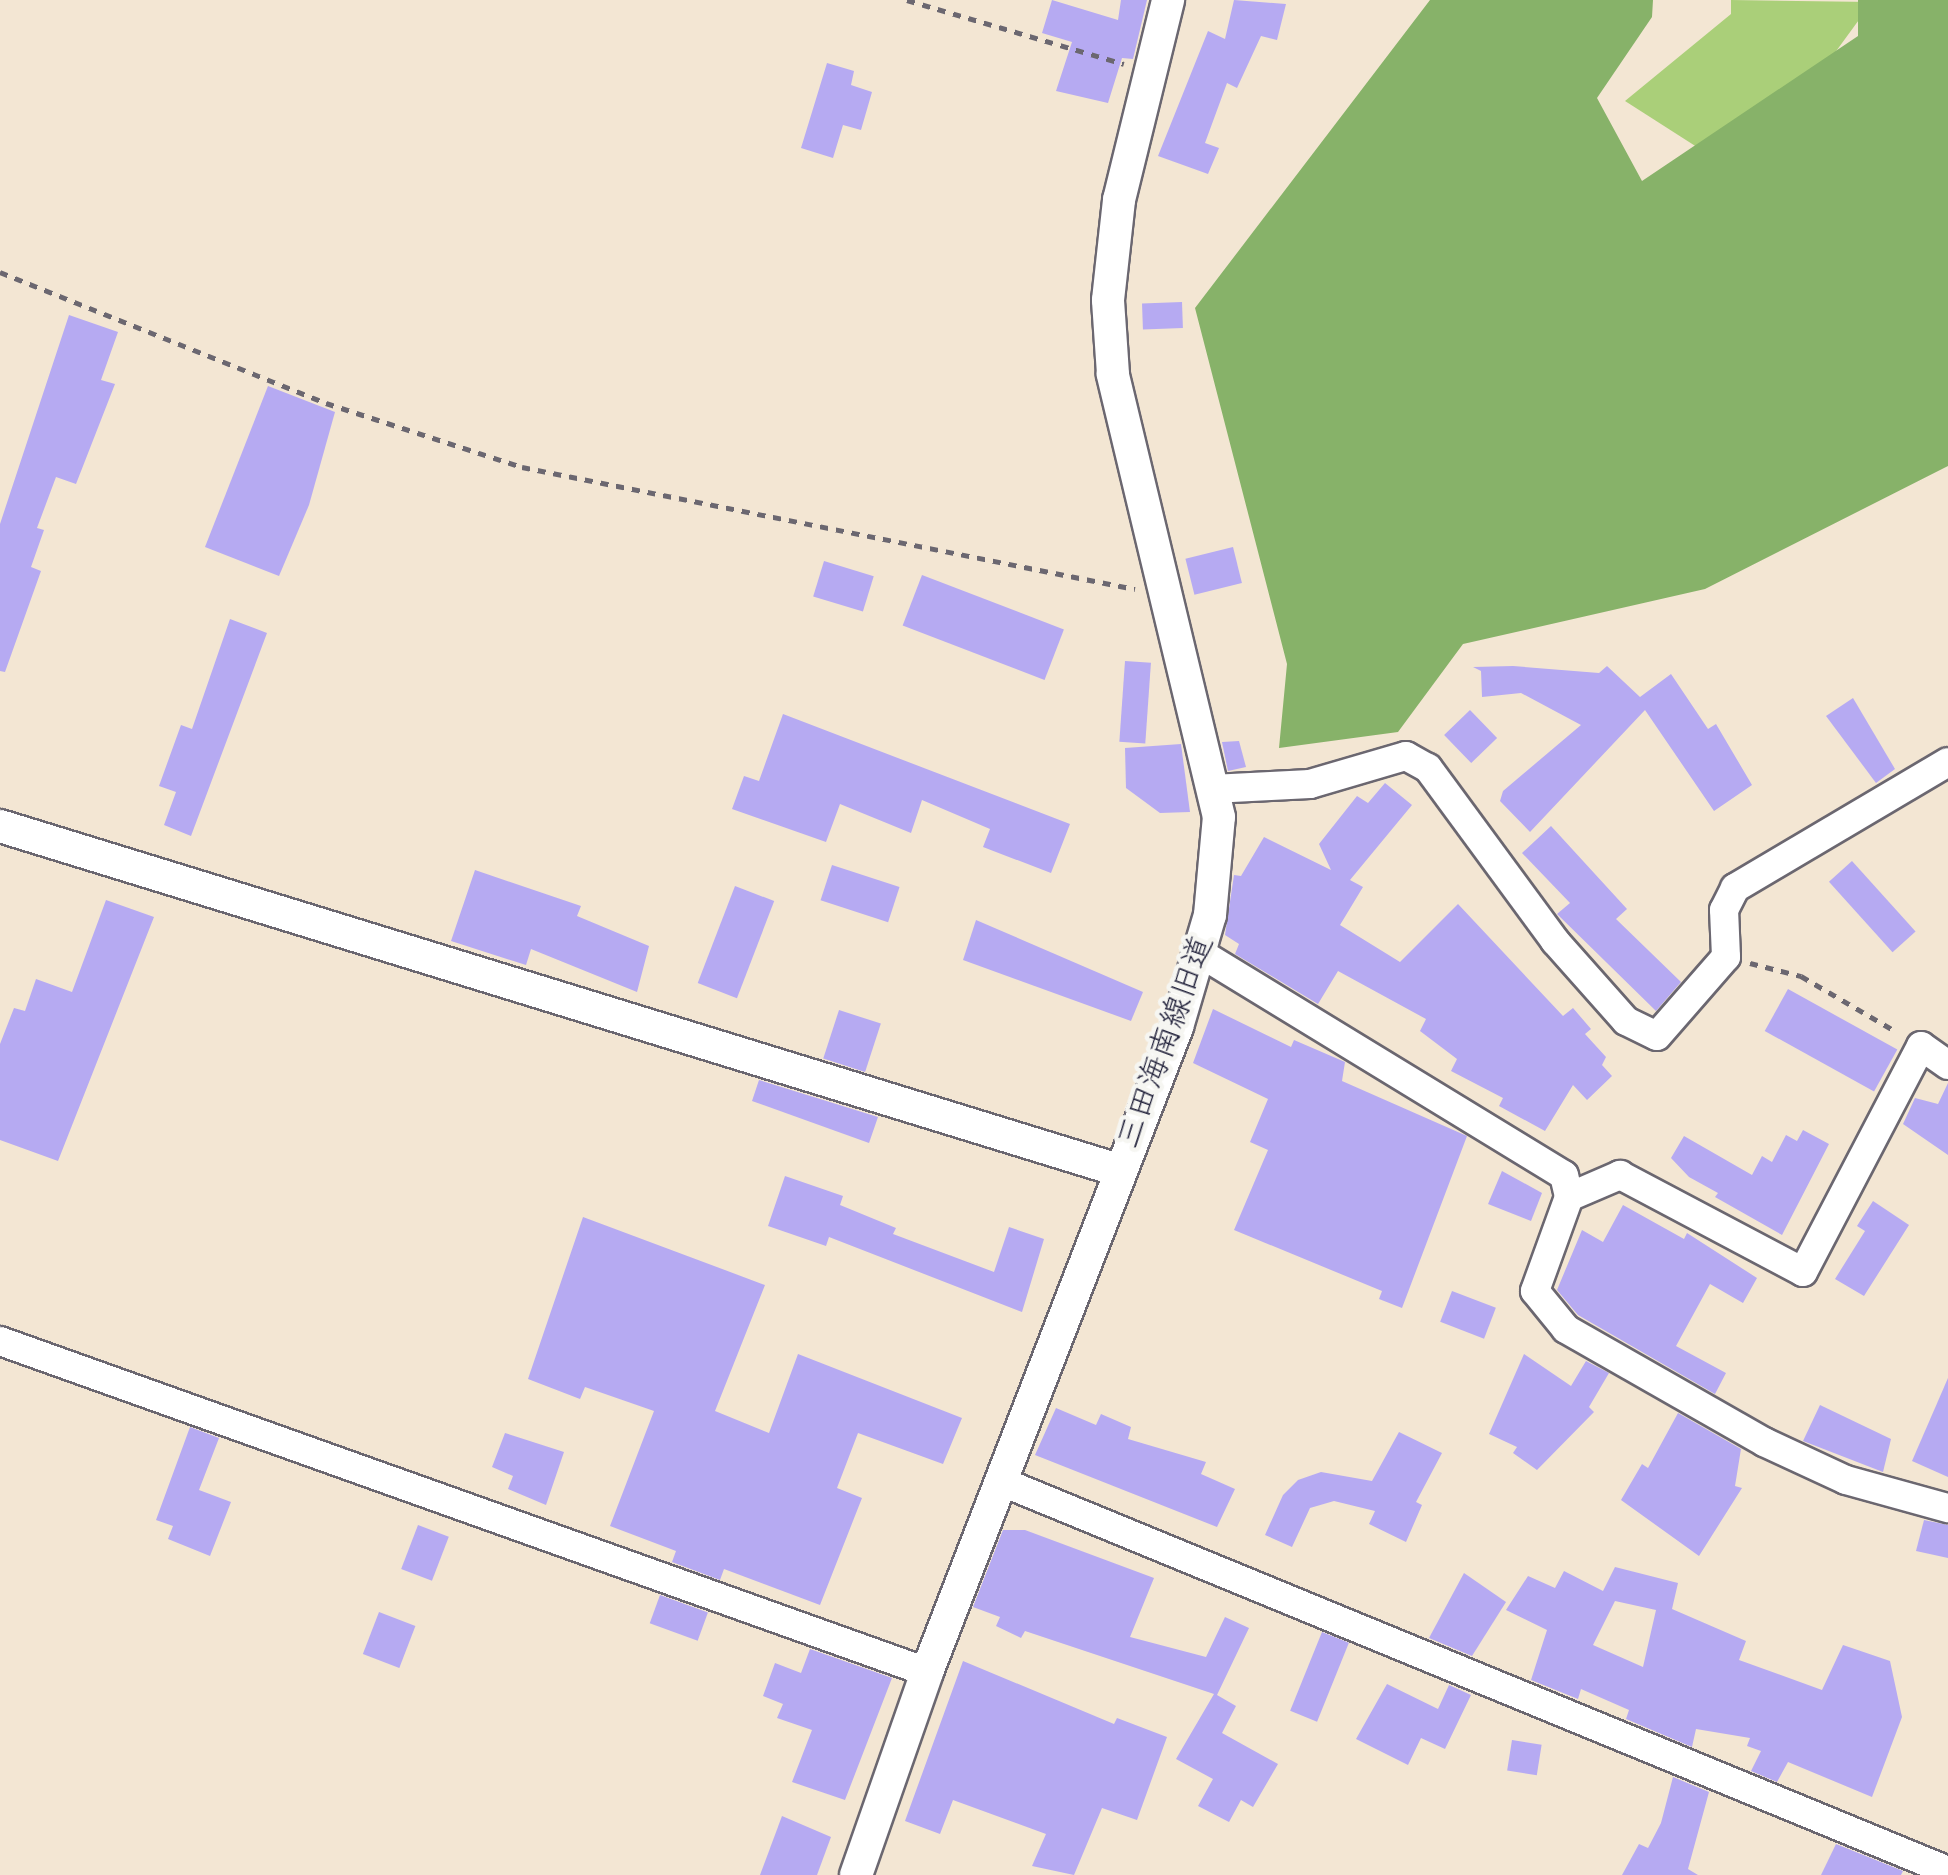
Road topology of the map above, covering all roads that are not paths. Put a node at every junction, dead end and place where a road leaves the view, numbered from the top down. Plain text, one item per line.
1 (1168, 0) edge
2 (1948, 762) edge
3 (1212, 790) junction
4 (0, 826) edge
5 (1200, 953) junction
6 (1948, 1065) edge
7 (1118, 1170) junction
8 (1569, 1196) junction
9 (0, 1340) edge
10 (1004, 1483) junction
11 (1948, 1508) edge
12 (927, 1672) junction
13 (1948, 1871) edge
14 (856, 1875) edge

1 - 3 street, 三田海南線旧道
2 - 3 street
3 - 5 street, 三田海南線旧道
4 - 7 street
5 - 7 street, 三田海南線旧道
5 - 8 street
6 - 8 street
7 - 10 street, 三田海南線旧道
8 - 11 street
9 - 12 street
10 - 12 street, 三田海南線旧道
10 - 13 street
12 - 14 street, 三田海南線旧道

